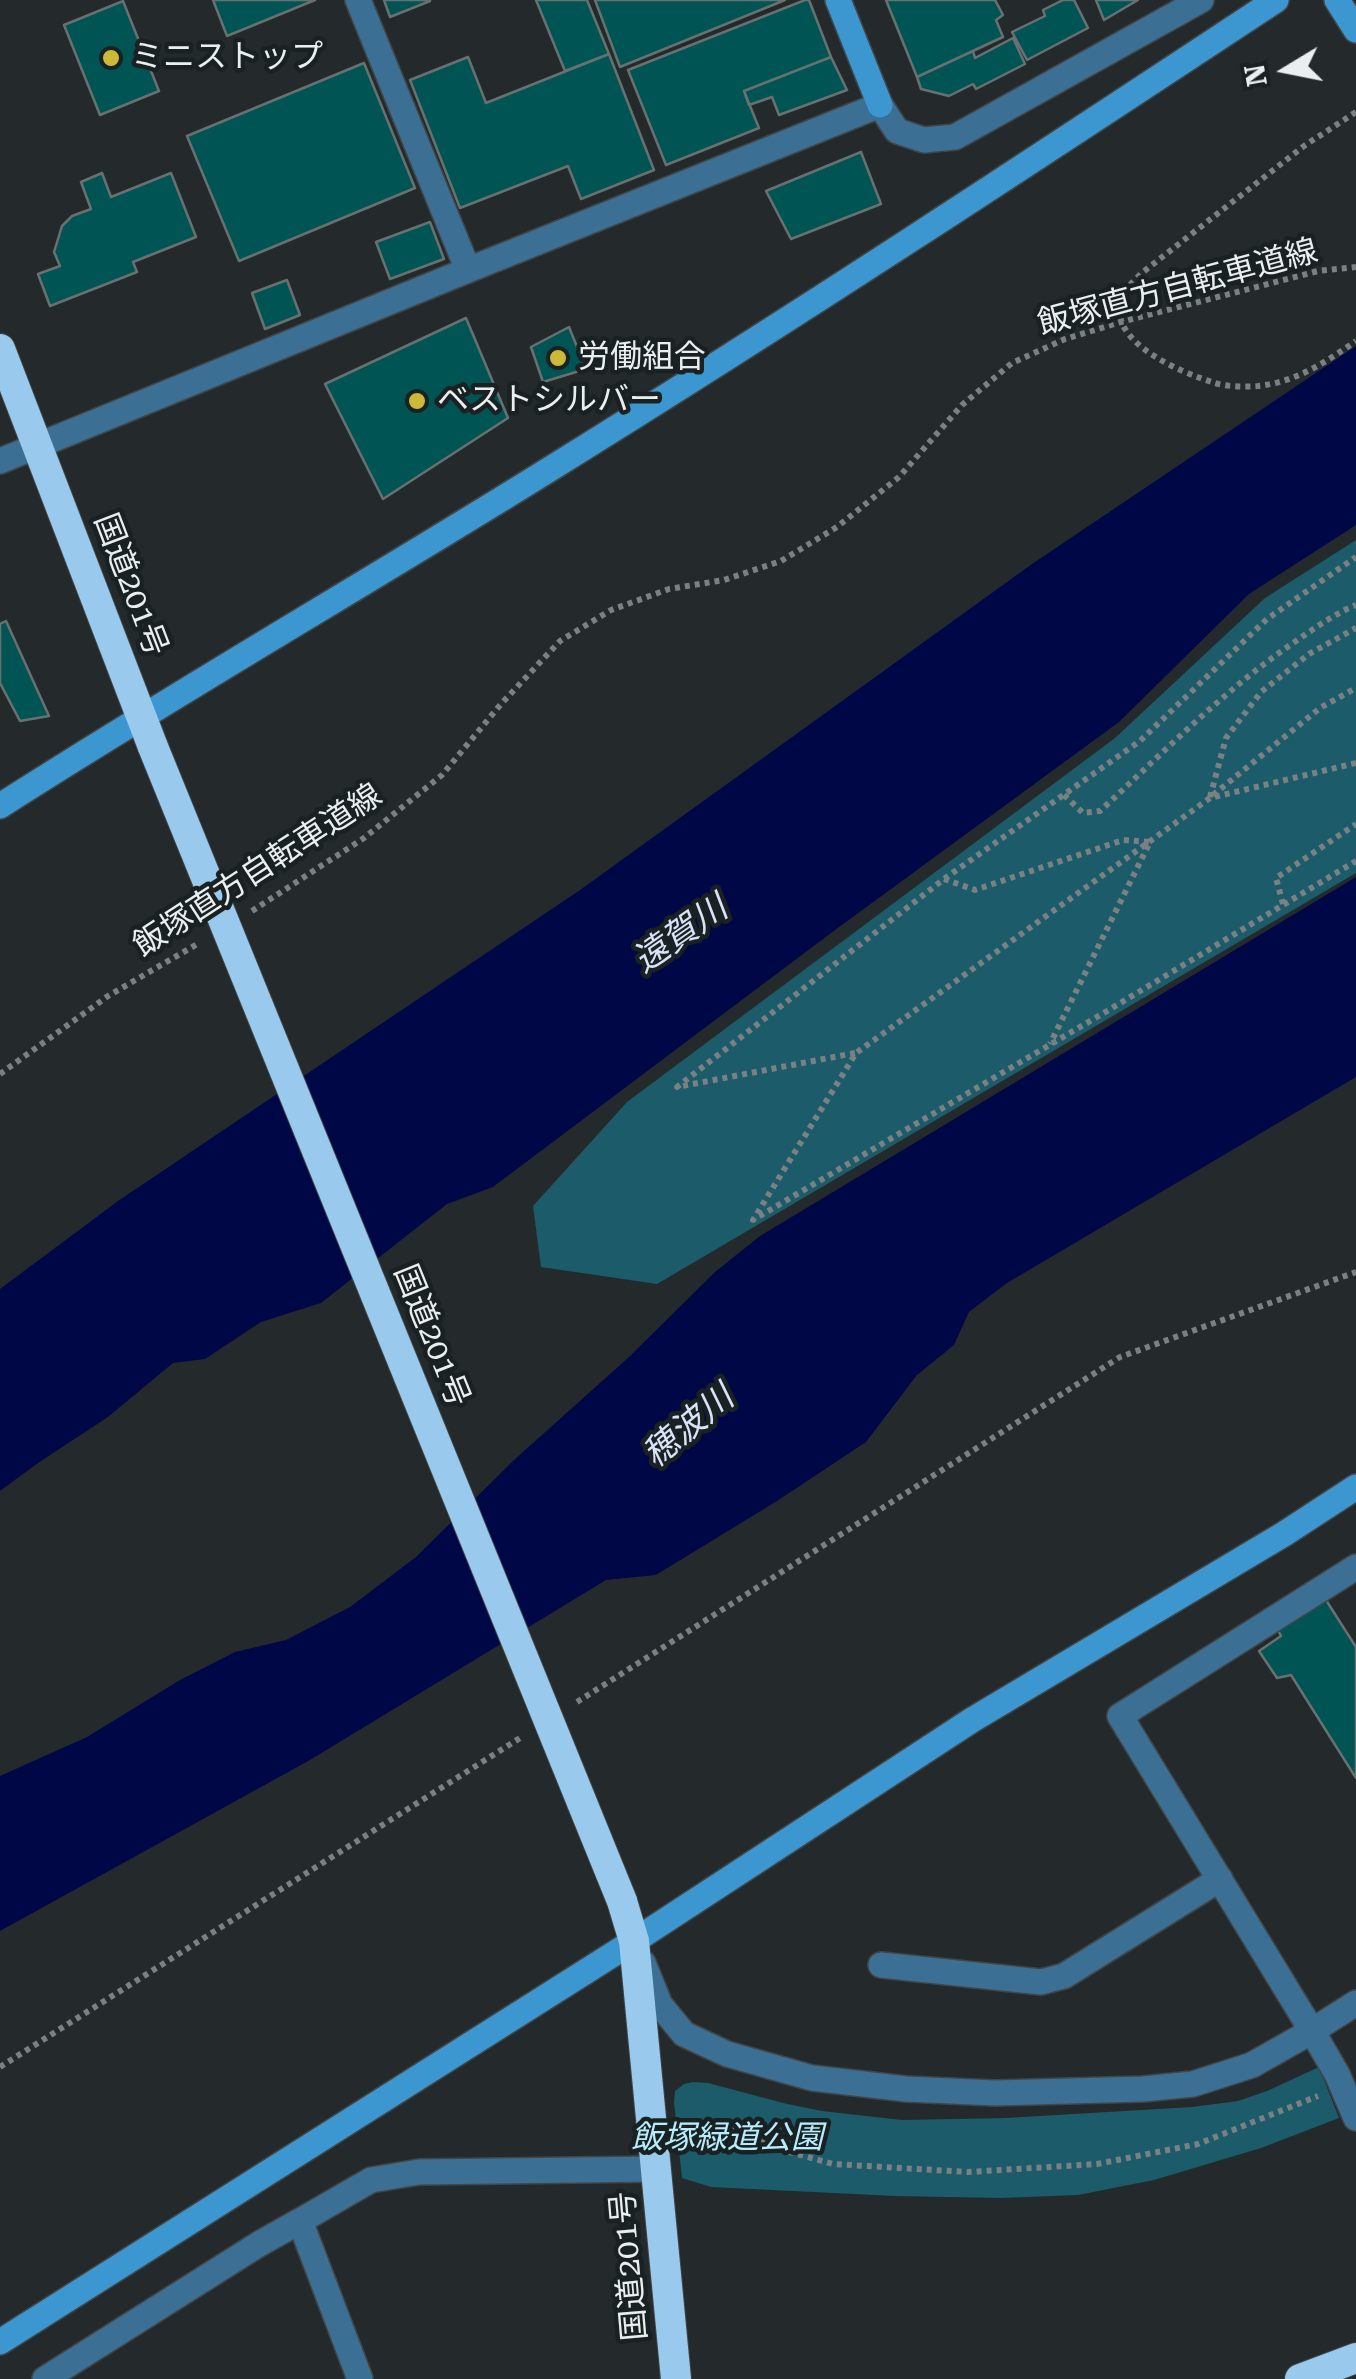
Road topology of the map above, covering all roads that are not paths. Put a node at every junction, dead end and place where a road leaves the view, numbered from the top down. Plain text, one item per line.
1 (358, 0) edge
2 (838, 0) edge
3 (1201, 0) edge
4 (1276, 0) edge
5 (1337, 0) edge
6 (1356, 30) edge
7 (880, 105) junction
8 (468, 270) junction
9 (0, 349) edge
10 (38, 445) junction
11 (0, 461) edge
12 (142, 715) junction
13 (0, 806) edge
14 (1356, 1486) edge
15 (1356, 1567) edge
16 (1220, 1879) junction
17 (634, 1941) junction
18 (881, 1965) dead end
19 (1356, 2002) edge
20 (1312, 2031) junction
21 (1356, 2118) edge
22 (656, 2169) junction
23 (300, 2221) junction
24 (0, 2342) edge
25 (1356, 2358) edge
26 (58, 2375) edge
27 (360, 2379) edge
28 (676, 2379) edge
29 (1300, 2379) edge

1 - 8 street
2 - 7 street
3 - 7 street
4 - 12 street
5 - 6 street
7 - 8 street
8 - 10 street
9 - 10 highway, 国道201号
10 - 11 street
10 - 12 highway, 国道201号
12 - 13 street
12 - 17 highway, 国道201号, bridge
14 - 17 street
15 - 16 street
16 - 18 street
16 - 20 street
17 - 20 street
17 - 22 highway, 国道201号
17 - 24 street
19 - 20 street
20 - 21 street
22 - 23 street
22 - 28 highway, 国道201号
23 - 26 street
23 - 27 street
25 - 29 highway

